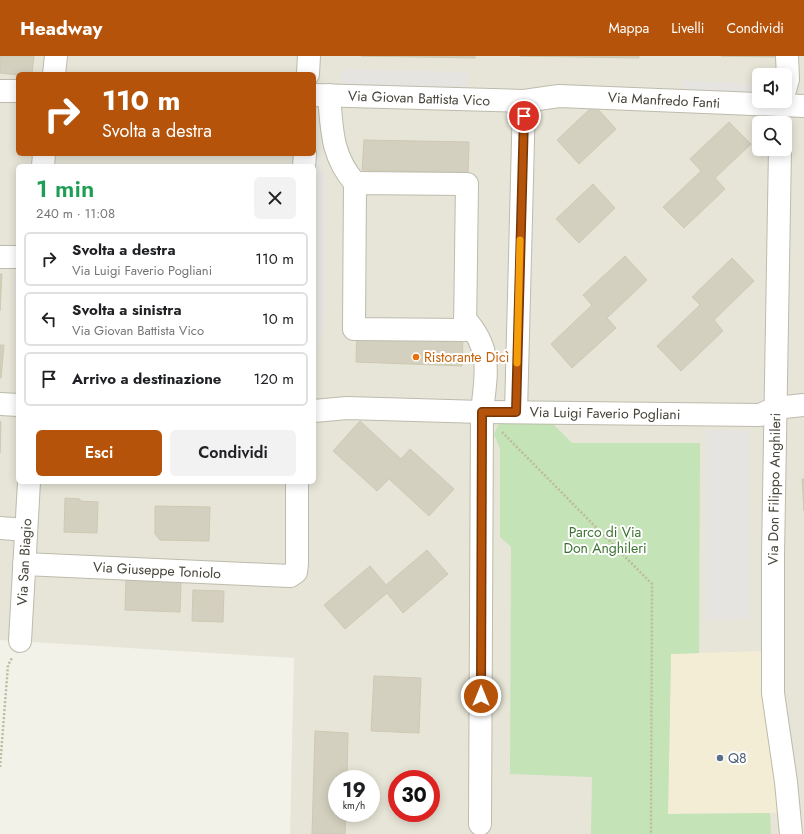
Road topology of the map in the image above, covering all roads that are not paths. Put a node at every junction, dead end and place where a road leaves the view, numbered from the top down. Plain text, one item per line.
1 (56, 56) edge
2 (309, 56) edge
3 (787, 56) edge
4 (788, 68) edge
5 (54, 72) edge
6 (308, 72) edge
7 (0, 91) edge
8 (16, 91) edge
9 (321, 95) edge
10 (524, 101) junction
11 (752, 104) edge
12 (792, 105) edge
13 (804, 106) edge
14 (780, 156) edge
15 (355, 183) junction
16 (0, 257) edge
17 (16, 257) edge
18 (466, 319) junction
19 (0, 404) edge
20 (16, 405) edge
21 (804, 405) edge
22 (775, 408) junction
23 (316, 412) edge
24 (482, 412) junction
25 (516, 412) junction
26 (29, 484) edge
27 (298, 484) edge
28 (0, 528) edge
29 (26, 530) junction
30 (24, 564) junction
31 (20, 641) road end
32 (795, 782) edge
33 (480, 824) dead end
34 (790, 832) edge

1 - 5 street
2 - 6 street
3 - 4 street
7 - 8 street
9 - 10 street, Via Giovan Battista Vico
9 - 15 street
10 - 11 street, Via Manfredo Fanti
10 - 25 street
12 - 13 street, Via Manfredo Fanti
14 - 22 street, Via Don Filippo Anghileri
15 - 18 street
15 - 18 street
16 - 17 street
18 - 24 street
19 - 20 street
21 - 22 street, Via Luigi Faverio Pogliani
22 - 25 street, Via Luigi Faverio Pogliani
22 - 32 street, Via Don Filippo Anghileri
23 - 24 street, Via Luigi Faverio Pogliani
24 - 25 street, Via Luigi Faverio Pogliani
24 - 33 street
26 - 29 street, Via San Biagio
27 - 30 street, Via Giuseppe Toniolo
28 - 29 street
29 - 30 street, Via San Biagio
30 - 31 street, Via San Biagio
32 - 34 street, Via Don Filippo Anghileri

